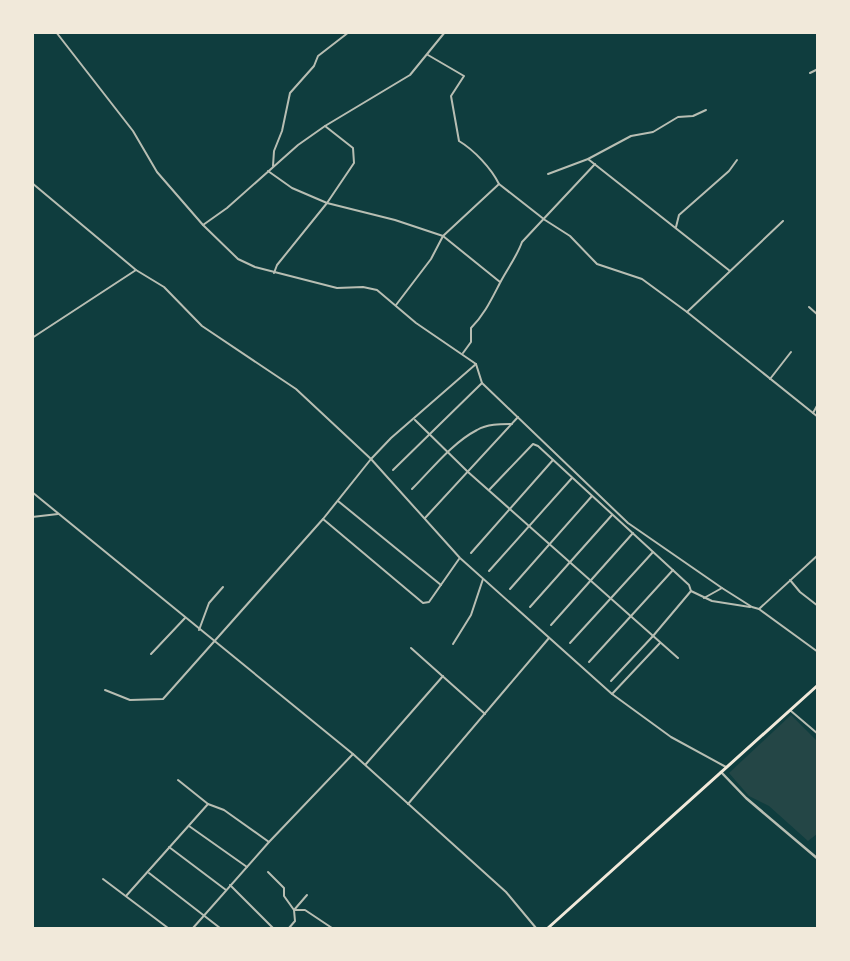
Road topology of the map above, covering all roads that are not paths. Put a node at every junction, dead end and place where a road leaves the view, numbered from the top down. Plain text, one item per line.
1 (56, 32) edge
2 (349, 32) edge
3 (445, 32) edge
4 (428, 55) junction
5 (818, 69) edge
6 (810, 73) dead end
7 (706, 110) dead end
8 (325, 126) junction
9 (588, 159) junction
10 (737, 160) dead end
11 (595, 164) junction
12 (273, 166) junction
13 (268, 171) junction
14 (548, 174) dead end
15 (32, 183) edge
16 (499, 184) junction
17 (327, 203) junction
18 (545, 220) junction
19 (783, 222) dead end
20 (203, 225) junction
21 (676, 227) junction
22 (443, 236) junction
23 (136, 270) junction
24 (730, 271) junction
25 (274, 273) junction
26 (500, 282) junction
27 (396, 305) junction
28 (809, 307) dead end
29 (688, 312) junction
30 (818, 315) edge
31 (32, 338) edge
32 (791, 352) dead end
33 (463, 353) junction
34 (476, 364) junction
35 (770, 379) junction
36 (482, 383) junction
37 (818, 404) edge
38 (812, 413) junction
39 (518, 417) junction
40 (818, 417) edge
41 (414, 419) junction
42 (512, 424) junction
43 (430, 434) junction
44 (448, 453) junction
45 (371, 460) junction
46 (553, 460) junction
47 (393, 470) dead end
48 (468, 472) junction
49 (572, 478) junction
50 (412, 489) dead end
51 (489, 490) junction
52 (32, 492) edge
53 (592, 496) junction
54 (338, 501) junction
55 (510, 509) junction
56 (58, 514) junction
57 (612, 515) junction
58 (32, 517) edge
59 (323, 519) junction
60 (424, 519) junction
61 (529, 526) junction
62 (633, 533) junction
63 (548, 543) junction
64 (653, 552) junction
65 (471, 553) dead end
66 (818, 555) edge
67 (460, 558) junction
68 (570, 562) junction
69 (673, 570) junction
70 (489, 571) dead end
71 (483, 579) junction
72 (590, 580) junction
73 (790, 580) junction
74 (441, 585) junction
75 (222, 587) dead end
76 (722, 588) junction
77 (510, 589) dead end
78 (691, 591) junction
79 (704, 598) junction
80 (611, 599) junction
81 (818, 606) edge
82 (530, 607) dead end
83 (752, 607) junction
84 (759, 609) junction
85 (631, 616) junction
86 (185, 618) junction
87 (551, 625) dead end
88 (200, 630) junction
89 (653, 636) junction
90 (549, 638) junction
91 (660, 642) junction
92 (215, 643) junction
93 (570, 643) dead end
94 (453, 644) dead end
95 (411, 648) dead end
96 (818, 652) edge
97 (151, 654) dead end
98 (678, 658) dead end
99 (589, 662) dead end
100 (443, 676) junction
101 (610, 681) dead end
102 (818, 684) edge
103 (104, 690) dead end
104 (612, 694) junction
105 (790, 710) junction
106 (486, 714) junction
107 (818, 734) edge
108 (353, 754) junction
109 (365, 765) junction
110 (726, 767) junction
111 (720, 772) junction
112 (178, 780) dead end
113 (208, 804) junction
114 (408, 804) junction
115 (189, 826) junction
116 (269, 842) junction
117 (169, 847) junction
118 (818, 859) edge
119 (247, 866) junction
120 (148, 872) junction
121 (268, 872) dead end
122 (103, 879) dead end
123 (230, 886) junction
124 (226, 890) junction
125 (307, 895) dead end
126 (126, 896) junction
127 (294, 910) junction
128 (204, 915) junction
129 (168, 928) edge
130 (193, 928) edge
131 (220, 928) edge
132 (273, 928) edge
133 (289, 928) edge
134 (332, 928) edge
135 (536, 928) edge
136 (548, 928) edge

1 - 20 street
2 - 12 street
3 - 4 street
4 - 8 street
4 - 16 street
5 - 6 street
7 - 9 street
8 - 12 street
8 - 17 street
9 - 11 street
9 - 14 street
10 - 21 street
11 - 18 street
11 - 21 street
12 - 13 street
13 - 17 street
13 - 20 street
15 - 23 street
16 - 18 street
16 - 22 street
17 - 22 street
17 - 25 street
18 - 26 street
18 - 29 street
19 - 24 street
20 - 25 street
21 - 24 street
22 - 26 street
22 - 27 street
23 - 31 street
23 - 45 street
24 - 29 street
25 - 27 street
26 - 33 street
27 - 33 street
28 - 30 street
29 - 35 street
32 - 35 street
33 - 34 street
34 - 36 street
34 - 41 street
35 - 38 street
36 - 39 street
36 - 43 street
37 - 38 street
38 - 40 street
39 - 42 street
39 - 76 street
41 - 43 street
41 - 45 street
42 - 44 street
42 - 48 street
43 - 44 street
43 - 47 street
44 - 48 street
44 - 50 street
45 - 54 street
45 - 60 street
46 - 49 street
46 - 51 street
46 - 55 street
48 - 51 street
48 - 60 street
49 - 53 street
49 - 61 street
51 - 55 street
52 - 56 street
53 - 57 street
53 - 63 street
54 - 59 street
54 - 74 street
55 - 61 street
55 - 65 street
56 - 58 street
56 - 86 street
57 - 62 street
57 - 68 street
59 - 74 street
59 - 92 street
60 - 67 street
61 - 63 street
61 - 70 street
62 - 64 street
62 - 72 street
63 - 68 street
63 - 77 street
64 - 69 street
64 - 80 street
66 - 73 street
67 - 71 street
67 - 74 street
68 - 72 street
68 - 82 street
69 - 78 street
69 - 85 street
71 - 90 street
71 - 94 street
72 - 80 street
72 - 87 street
73 - 81 street
73 - 84 street
75 - 88 street
76 - 79 street
76 - 83 street
78 - 79 street
78 - 89 street
79 - 83 street
80 - 85 street
80 - 93 street
83 - 84 street
84 - 96 street
85 - 89 street
85 - 99 street
86 - 88 street
86 - 97 street
88 - 92 street
89 - 91 street
89 - 101 street
90 - 104 street
90 - 106 street
91 - 98 street
91 - 104 street
92 - 103 street
92 - 108 street
95 - 100 street
100 - 106 street
100 - 109 street
102 - 105 main road
104 - 110 street
105 - 107 street
105 - 110 main road
106 - 114 street
108 - 109 street
108 - 116 street
109 - 114 street
110 - 111 main road
111 - 118 street
111 - 136 main road
112 - 113 street
113 - 115 street
113 - 116 street
114 - 135 street
115 - 117 street
115 - 119 street
116 - 119 street
117 - 120 street
117 - 124 street
119 - 123 street
120 - 126 street
120 - 128 street
121 - 127 street
122 - 126 street
123 - 124 street
123 - 132 street
124 - 128 street
125 - 127 street
126 - 129 street
127 - 133 street
127 - 134 street
128 - 130 street
128 - 131 street

